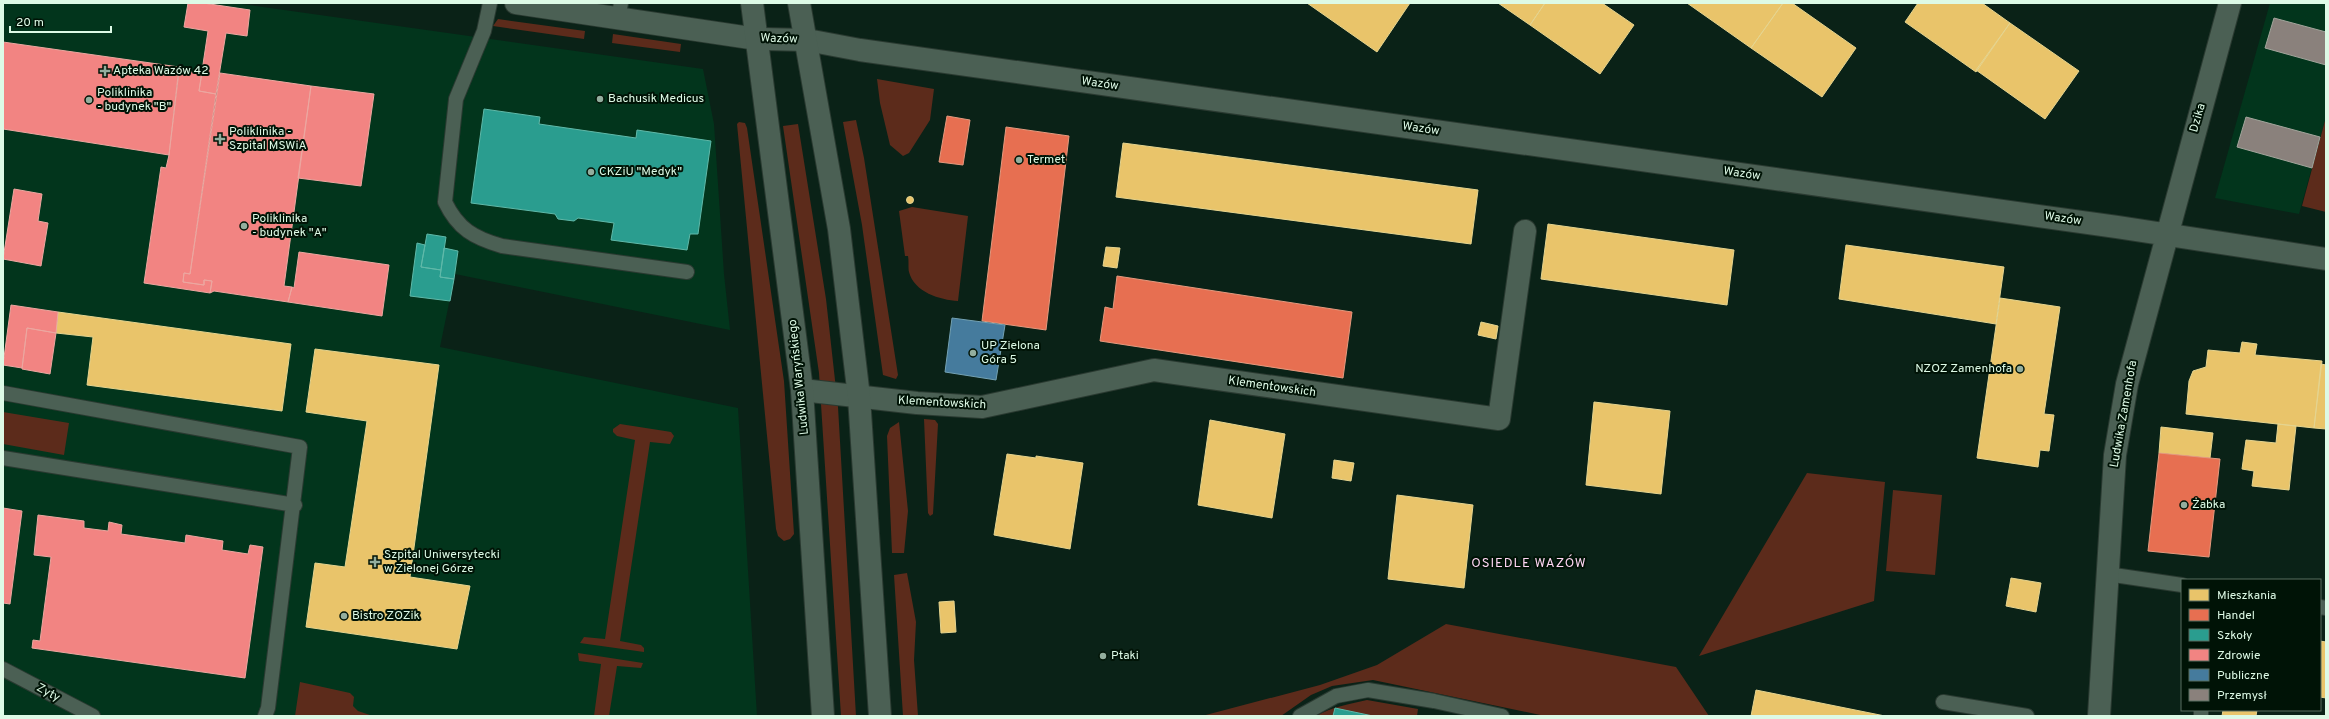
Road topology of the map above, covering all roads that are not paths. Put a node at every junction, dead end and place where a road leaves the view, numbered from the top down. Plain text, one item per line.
1 (490, 3) edge
2 (516, 3) edge
3 (752, 3) edge
4 (799, 3) edge
5 (2230, 3) edge
6 (619, 11) edge
7 (757, 39) junction
8 (807, 40) junction
9 (1525, 231) dead end
10 (2166, 234) junction
11 (2326, 259) edge
12 (687, 272) dead end
13 (802, 390) junction
14 (3, 394) edge
15 (859, 396) junction
16 (3, 458) edge
17 (294, 506) junction
18 (2107, 574) junction
19 (2181, 585) edge
20 (3, 669) edge
21 (1943, 702) dead end
22 (93, 716) edge
23 (266, 716) edge
24 (823, 716) edge
25 (880, 716) edge
26 (1300, 716) edge
27 (1502, 716) edge
28 (2027, 716) edge
29 (2099, 716) edge

1 - 12 lane
2 - 6 street, Wazów
3 - 7 street, Ludwika Waryńskiego
4 - 8 street
5 - 10 street, Dzika
6 - 7 street, Wazów
7 - 8 street, Wazów
7 - 13 street, Ludwika Waryńskiego
8 - 10 street, Wazów
8 - 15 street
9 - 15 street, Klementowskich
10 - 11 street, Wazów
10 - 18 street, Ludwika Zamenhofa
13 - 15 street
13 - 24 street, Ludwika Waryńskiego
14 - 17 lane
15 - 25 street
16 - 17 lane
17 - 23 lane
18 - 19 lane
18 - 29 street, Ludwika Zamenhofa
20 - 22 lane, Zyty
21 - 28 lane
26 - 27 lane

